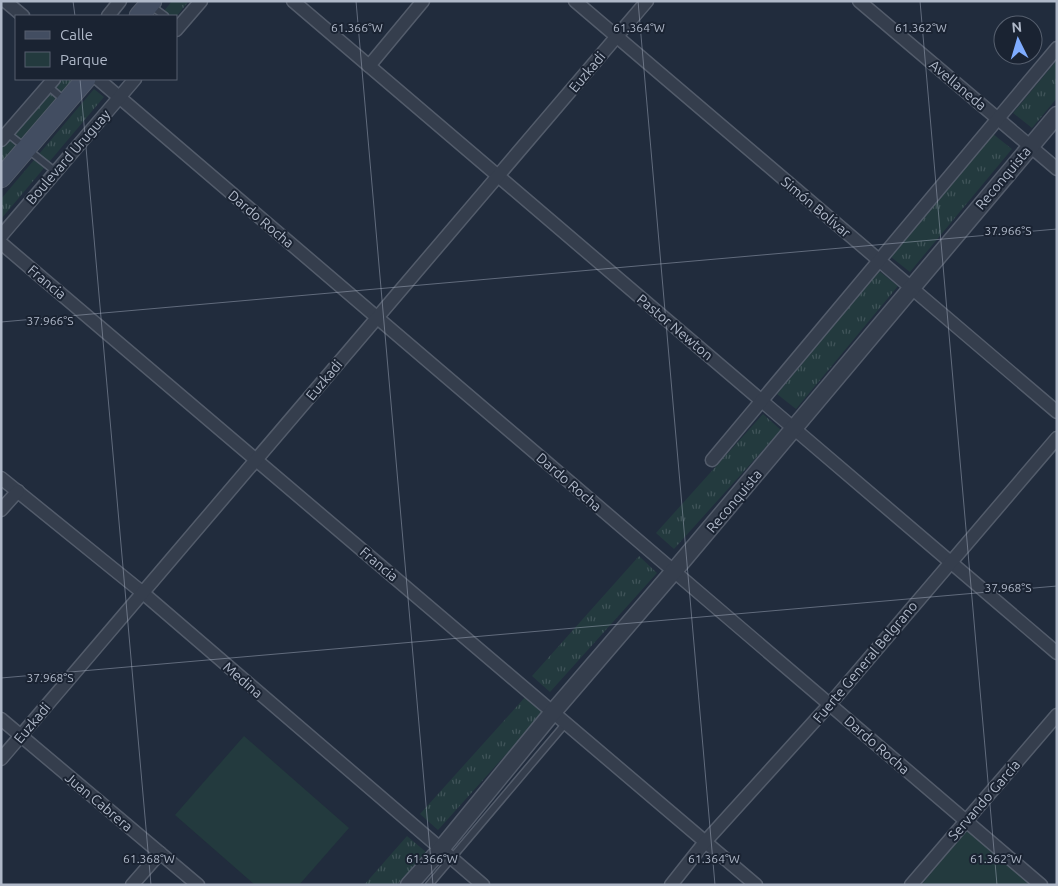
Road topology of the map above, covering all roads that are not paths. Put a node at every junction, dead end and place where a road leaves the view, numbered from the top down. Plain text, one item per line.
1 (6, 1) edge
2 (120, 1) edge
3 (292, 1) edge
4 (422, 1) edge
5 (574, 1) edge
6 (647, 1) edge
7 (859, 1) edge
8 (198, 2) edge
9 (147, 6) edge
10 (22, 15) edge
11 (109, 15) edge
12 (163, 15) edge
13 (178, 26) edge
14 (617, 37) junction
15 (1057, 48) edge
16 (369, 66) junction
17 (85, 80) edge
18 (99, 80) edge
19 (134, 80) edge
20 (51, 82) edge
21 (120, 98) junction
22 (66, 102) junction
23 (1057, 115) edge
24 (997, 118) junction
25 (4, 136) edge
26 (1030, 146) junction
27 (26, 149) junction
28 (1057, 169) edge
29 (56, 172) junction
30 (498, 176) junction
31 (1, 178) edge
32 (1, 236) edge
33 (1, 243) edge
34 (878, 261) junction
35 (911, 288) junction
36 (378, 318) junction
37 (762, 401) junction
38 (1057, 412) edge
39 (794, 429) junction
40 (1057, 438) edge
41 (256, 460) junction
42 (712, 460) dead end
43 (1, 478) edge
44 (18, 491) junction
45 (1, 510) edge
46 (950, 562) junction
47 (674, 572) junction
48 (143, 593) junction
49 (1057, 653) edge
50 (830, 704) junction
51 (553, 712) junction
52 (1057, 715) edge
53 (1, 719) edge
54 (566, 723) junction
55 (21, 736) junction
56 (1, 759) edge
57 (966, 820) junction
58 (705, 842) junction
59 (160, 853) junction
60 (446, 853) junction
61 (132, 885) edge
62 (198, 885) edge
63 (409, 885) edge
64 (429, 885) edge
65 (483, 885) edge
66 (671, 885) edge
67 (756, 885) edge
68 (912, 885) edge
69 (1041, 885) edge

1 - 10 street
2 - 11 street
3 - 16 street, Pastor Newton
4 - 16 street
5 - 14 street, Simón Bolívar
6 - 14 street, Euzkadi
7 - 24 street, Avellaneda
8 - 13 street
9 - 12 lane
14 - 30 street, Euzkadi
14 - 34 street, Simón Bolívar
15 - 24 street
16 - 30 street, Pastor Newton
17 - 22 main road
18 - 21 street, Dardo Rocha
19 - 21 street, Boulevard Uruguay
20 - 22 lane
20 - 25 street
21 - 29 street, Boulevard Uruguay
21 - 36 street, Dardo Rocha
22 - 27 main road
23 - 26 street, Reconquista
24 - 26 street, Avellaneda
24 - 34 street
25 - 27 lane
26 - 28 street, Avellaneda
26 - 35 street, Reconquista
27 - 29 lane
27 - 31 main road
29 - 32 street, Boulevard Uruguay
30 - 36 street, Euzkadi
30 - 37 street, Pastor Newton
33 - 41 street, Francia
34 - 35 street, Simón Bolívar
34 - 37 street
35 - 38 street, Simón Bolívar
35 - 39 street, Reconquista
36 - 41 street, Euzkadi
36 - 47 street, Dardo Rocha
37 - 39 street, Pastor Newton
37 - 42 street
39 - 46 street, Pastor Newton
39 - 47 street, Reconquista
40 - 46 street, Fuerte General Belgrano
41 - 48 street, Euzkadi
41 - 51 street, Francia
43 - 44 street, Medina
44 - 45 street
44 - 48 street, Medina
46 - 49 street, Pastor Newton
46 - 50 street, Fuerte General Belgrano
47 - 50 street, Dardo Rocha
47 - 51 street, Reconquista
48 - 55 street, Euzkadi
48 - 60 street, Medina
50 - 57 street, Dardo Rocha
50 - 58 street, Fuerte General Belgrano
51 - 54 street, Francia
51 - 60 street, Reconquista
52 - 57 street, Servando García
53 - 55 street, Juan Cabrera
54 - 58 street, Francia
54 - 60 lane
55 - 56 street, Euzkadi
55 - 59 street, Juan Cabrera
57 - 68 street, Servando García
57 - 69 street, Dardo Rocha
58 - 66 street, Fuerte General Belgrano
58 - 67 street, Francia
59 - 61 street
59 - 62 street, Juan Cabrera
60 - 63 street, Reconquista
60 - 64 lane
60 - 65 street, Medina

